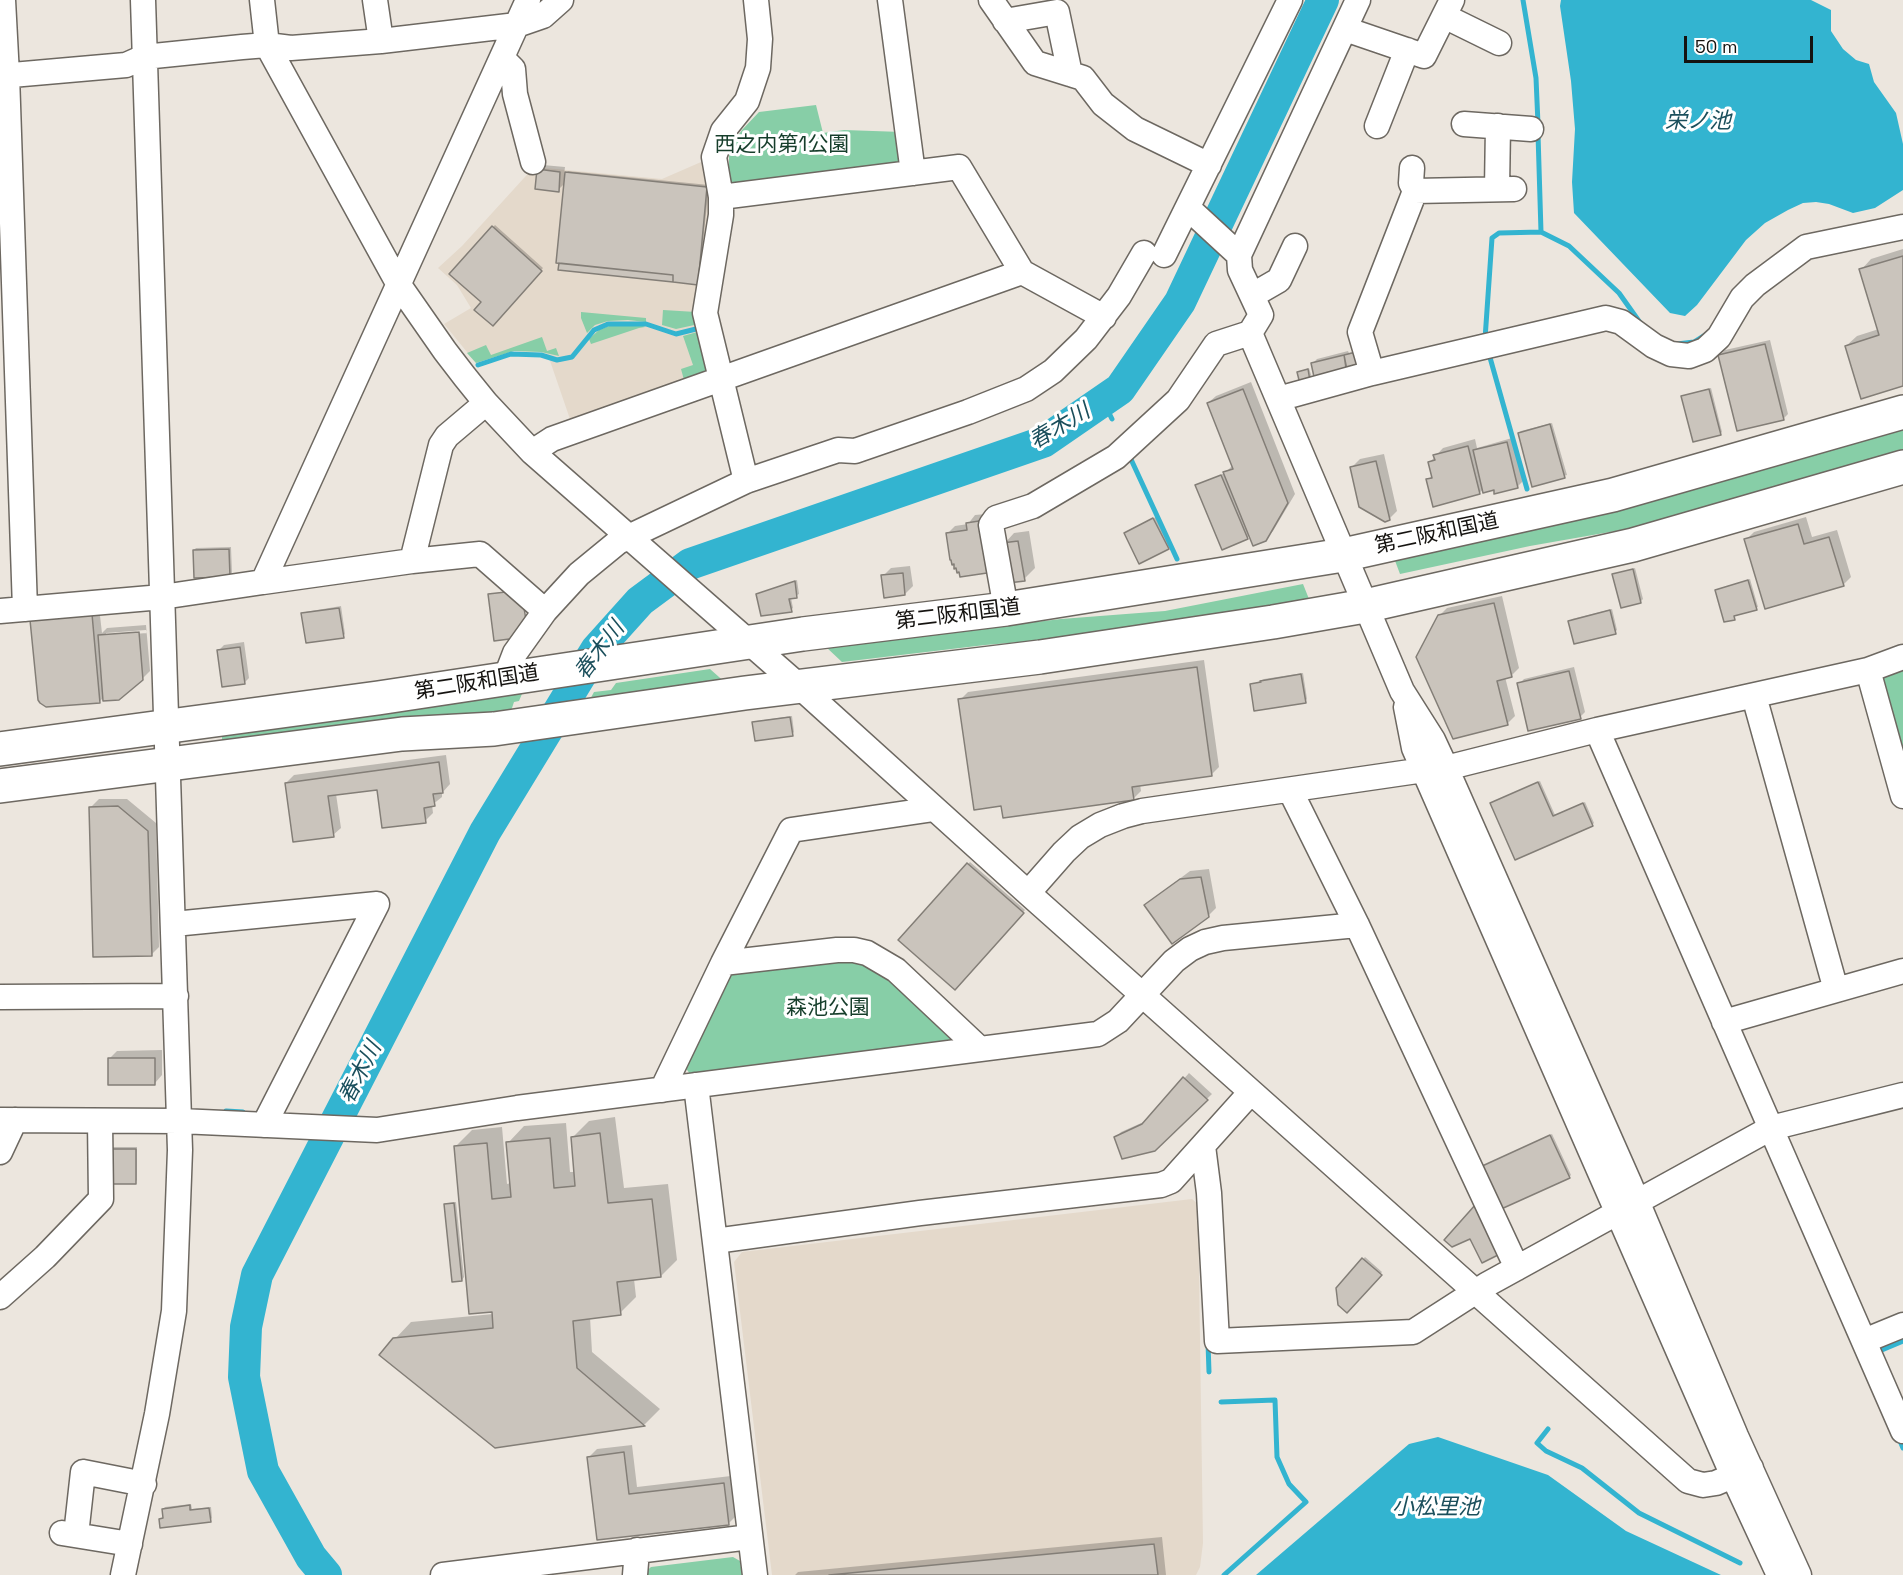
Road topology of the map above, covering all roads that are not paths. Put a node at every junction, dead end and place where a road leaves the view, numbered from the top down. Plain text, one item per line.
1 (3, 0) edge
2 (143, 0) edge
3 (262, 0) edge
4 (375, 0) edge
5 (528, 0) edge
6 (561, 0) edge
7 (756, 0) edge
8 (890, 0) edge
9 (990, 0) edge
10 (1290, 0) edge
11 (1359, 0) edge
12 (1448, 8) edge
13 (1005, 21) junction
14 (517, 25) junction
15 (1345, 29) junction
16 (381, 41) junction
17 (1499, 43) dead end
18 (267, 45) junction
19 (1407, 50) junction
20 (144, 57) junction
21 (502, 58) junction
22 (1070, 74) junction
23 (3, 76) edge
24 (1464, 124) dead end
25 (1377, 126) dead end
26 (1498, 126) junction
27 (1531, 129) dead end
28 (533, 162) dead end
29 (1209, 165) junction
30 (914, 173) junction
31 (721, 197) junction
32 (1191, 212) junction
33 (6, 224) edge
34 (1903, 227) edge
35 (1295, 246) dead end
36 (1236, 252) junction
37 (1022, 272) junction
38 (399, 285) junction
39 (1253, 295) junction
40 (1104, 317) junction
41 (1250, 333) junction
42 (1372, 373) junction
43 (722, 379) junction
44 (1278, 399) junction
45 (486, 403) junction
46 (1903, 412) edge
47 (532, 452) junction
48 (1903, 467) edge
49 (746, 481) junction
50 (628, 536) junction
51 (1343, 555) junction
52 (412, 561) junction
53 (263, 582) junction
54 (162, 597) junction
55 (1365, 606) junction
56 (25, 609) junction
57 (1006, 609) junction
58 (0, 611) edge
59 (545, 611) junction
60 (748, 642) junction
61 (1903, 657) edge
62 (1868, 670) junction
63 (519, 676) junction
64 (799, 686) junction
65 (1754, 696) junction
66 (167, 728) junction
67 (1597, 730) junction
68 (0, 749) edge
69 (168, 766) junction
70 (1435, 769) junction
71 (0, 786) edge
72 (1290, 790) junction
73 (1903, 796) edge
74 (934, 809) junction
75 (1028, 893) junction
76 (174, 924) junction
77 (1357, 925) junction
78 (723, 963) junction
79 (1903, 971) edge
80 (1836, 990) junction
81 (1142, 994) junction
82 (176, 996) junction
83 (0, 997) edge
84 (1724, 1022) junction
85 (980, 1049) junction
86 (696, 1085) junction
87 (662, 1090) junction
88 (1251, 1092) junction
89 (1903, 1095) edge
90 (7, 1120) edge
91 (100, 1121) junction
92 (180, 1121) junction
93 (264, 1125) junction
94 (1771, 1128) junction
95 (1203, 1146) junction
96 (0, 1152) edge
97 (1627, 1207) junction
98 (715, 1241) junction
99 (1517, 1268) junction
100 (1475, 1291) junction
101 (0, 1297) edge
102 (1903, 1324) edge
103 (1864, 1341) junction
104 (1903, 1431) edge
105 (1742, 1472) junction
106 (144, 1484) junction
107 (750, 1537) junction
108 (130, 1544) junction
109 (637, 1550) junction
110 (123, 1575) edge
111 (443, 1575) edge
112 (635, 1575) edge
113 (755, 1575) edge
114 (1779, 1575) edge
115 (1799, 1575) edge

1 - 23 street
2 - 20 street
3 - 18 street
4 - 16 street
5 - 14 street
6 - 14 street
7 - 31 street
8 - 30 street
9 - 13 street
10 - 29 street
11 - 15 street
12 - 17 street
12 - 19 street
13 - 22 street
13 - 22 street
14 - 16 street
14 - 21 street
15 - 19 street
15 - 36 street
16 - 18 street
18 - 20 street
18 - 38 street
19 - 25 street
20 - 23 street
20 - 54 street
21 - 28 street
21 - 38 street
22 - 29 street
23 - 33 street
24 - 26 street
26 - 27 street
26 - 42 street
29 - 32 street
30 - 31 street
30 - 37 street
31 - 43 street
32 - 36 street
32 - 40 street
33 - 56 street
34 - 42 street
35 - 39 street
36 - 39 street
37 - 40 street
37 - 43 street
38 - 45 street
38 - 53 street
39 - 41 street
40 - 49 street
41 - 44 street
41 - 57 street
42 - 44 street
43 - 47 street
43 - 49 street
44 - 51 street
45 - 47 street
45 - 52 street
46 - 51 highway, 第二阪和国道
47 - 50 street
48 - 55 highway, 第二阪和国道
49 - 50 street
50 - 59 street
50 - 60 street
51 - 55 street
51 - 57 highway, 第二阪和国道
52 - 53 street
52 - 59 street
53 - 54 street
54 - 56 street
54 - 66 street
55 - 64 highway, 第二阪和国道
55 - 70 street
56 - 58 street
57 - 60 highway, 第二阪和国道
59 - 63 street
60 - 63 highway, 第二阪和国道
60 - 64 street
61 - 62 street
62 - 65 street
62 - 73 street
63 - 66 highway, 第二阪和国道
64 - 69 highway, 第二阪和国道
64 - 74 street
65 - 67 street
65 - 80 street
66 - 68 highway, 第二阪和国道
66 - 69 street
67 - 70 street
67 - 84 street
69 - 71 highway, 第二阪和国道
69 - 76 street
70 - 72 street
70 - 97 street
72 - 75 street
72 - 77 street
74 - 75 street
74 - 78 street
75 - 81 street
76 - 82 street
76 - 93 street
77 - 81 street
77 - 99 street
78 - 85 street
78 - 87 street
79 - 80 street
80 - 84 street
81 - 85 street
81 - 88 street
82 - 83 street
82 - 92 street
84 - 94 street
85 - 86 street
86 - 87 street
86 - 98 street
87 - 93 street
88 - 95 street
88 - 100 street
89 - 94 street
90 - 91 street
90 - 96 street
91 - 92 street
91 - 101 street
92 - 93 street
92 - 106 street
94 - 97 street
94 - 103 street
95 - 98 street
95 - 100 street
97 - 99 street
97 - 105 street
98 - 107 street
99 - 100 street
100 - 105 street
102 - 103 street
103 - 104 street
105 - 114 street
105 - 115 street
106 - 108 street
106 - 108 street
107 - 109 street
107 - 113 street
108 - 110 street
109 - 111 street
109 - 112 street

